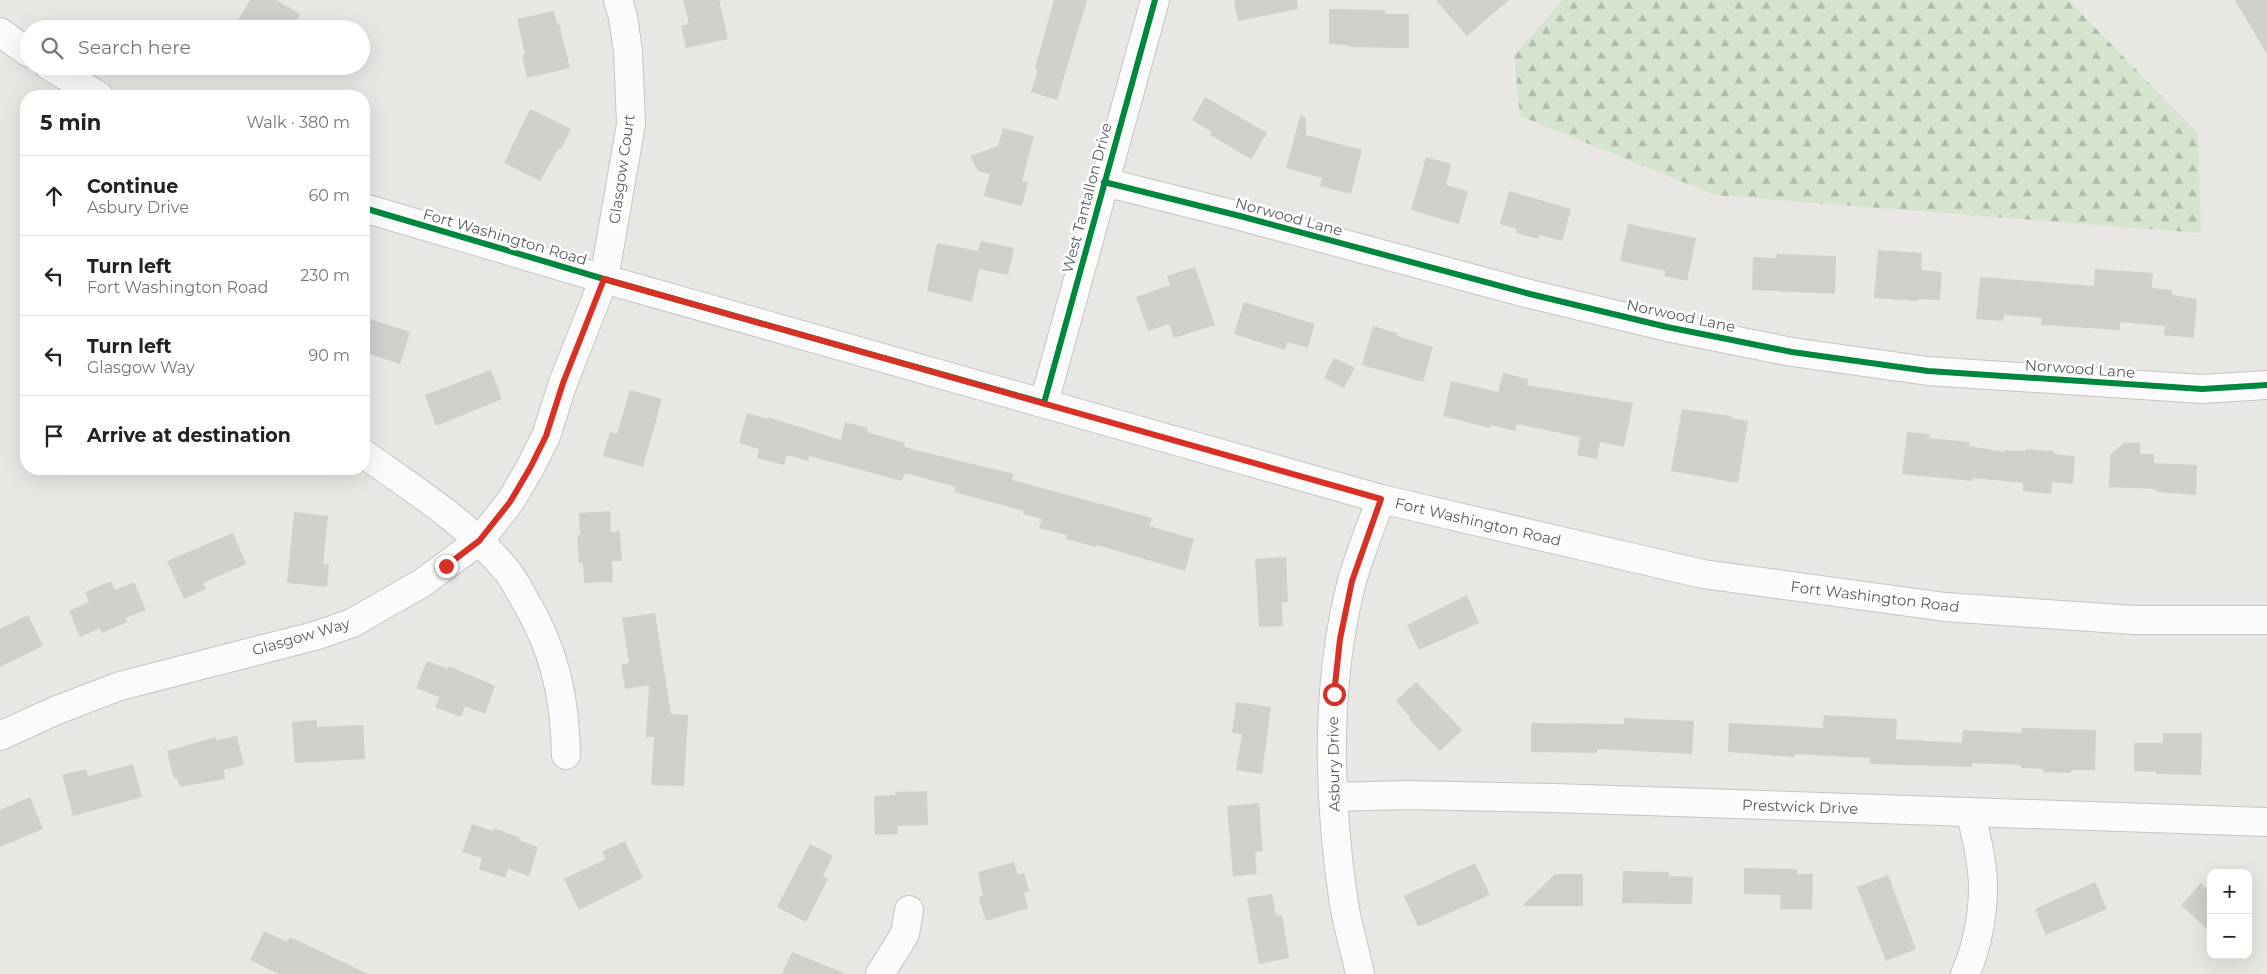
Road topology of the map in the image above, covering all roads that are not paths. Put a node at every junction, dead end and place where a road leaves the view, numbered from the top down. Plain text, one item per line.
1 (618, 0) edge
2 (1155, 0) edge
3 (0, 32) edge
4 (20, 46) edge
5 (64, 75) edge
6 (89, 90) edge
7 (1104, 182) junction
8 (370, 210) edge
9 (604, 279) junction
10 (2267, 385) edge
11 (1044, 403) junction
12 (370, 458) edge
13 (1381, 499) junction
14 (479, 541) junction
15 (2267, 620) edge
16 (0, 736) edge
17 (566, 755) dead end
18 (1334, 797) junction
19 (1971, 814) junction
20 (2267, 822) edge
21 (909, 910) dead end
22 (880, 974) edge
23 (1360, 974) edge
24 (1965, 974) edge

1 - 9 street, Glasgow Court
2 - 7 street, West Tantallon Drive
3 - 4 street
5 - 6 street
7 - 10 street, Norwood Lane
7 - 11 street, West Tantallon Drive
8 - 9 street, Fort Washington Road
9 - 11 street, Fort Washington Road
9 - 14 street, Glasgow Way
11 - 13 street, Fort Washington Road
12 - 14 street
13 - 15 street, Fort Washington Road
13 - 18 street, Asbury Drive
14 - 16 street, Glasgow Way
14 - 17 street
18 - 19 street, Prestwick Drive
18 - 23 street, Asbury Drive
19 - 20 street, Prestwick Drive
19 - 24 street
21 - 22 street

